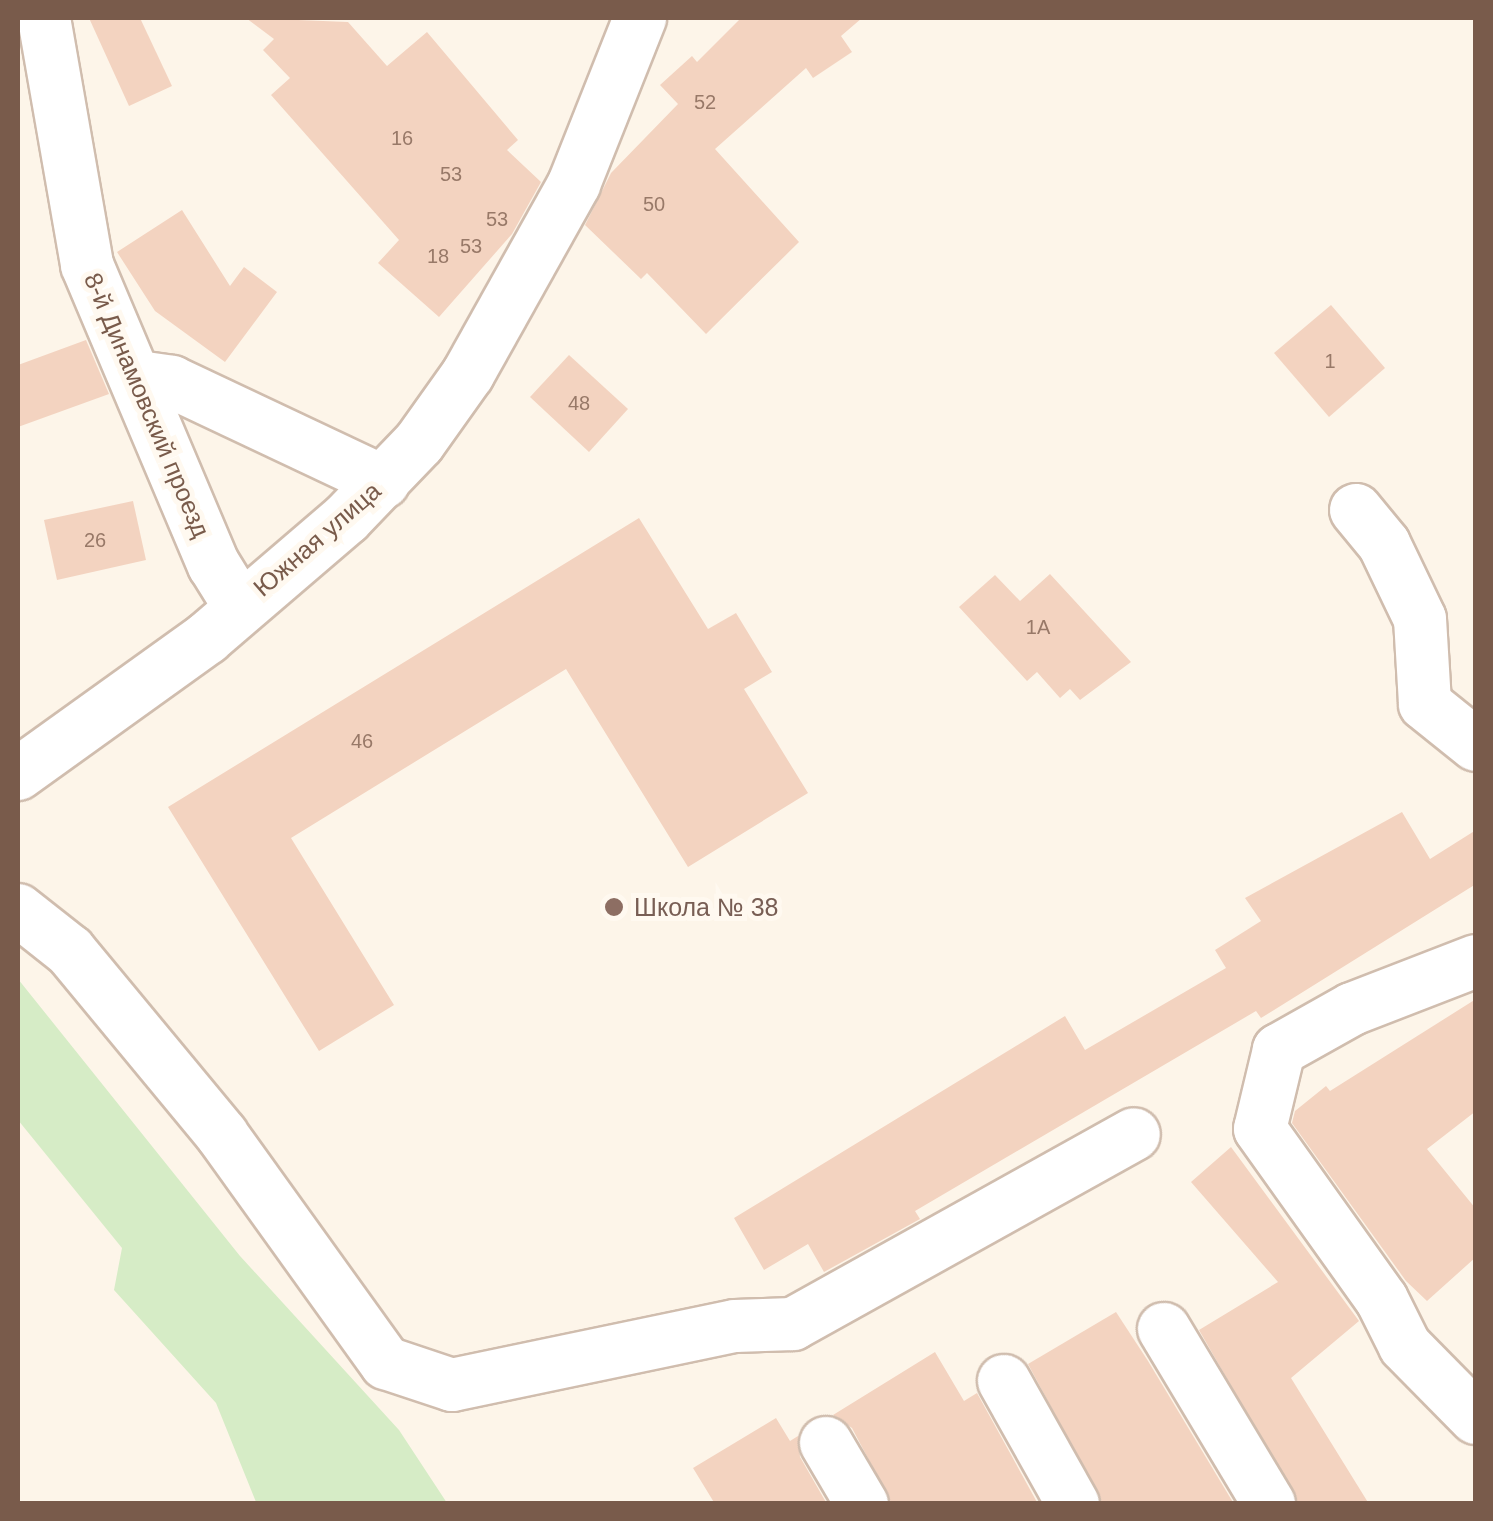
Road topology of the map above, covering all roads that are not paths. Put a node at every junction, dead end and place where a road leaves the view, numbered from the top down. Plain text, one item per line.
1 (44, 18) edge
2 (640, 18) edge
3 (138, 377) junction
4 (384, 482) junction
5 (1356, 510) dead end
6 (240, 607) junction
7 (1476, 745) edge
8 (18, 774) edge
9 (18, 910) edge
10 (1476, 961) edge
11 (1134, 1134) dead end
12 (1164, 1329) dead end
13 (1004, 1381) dead end
14 (1476, 1418) edge
15 (826, 1443) dead end
16 (862, 1504) edge
17 (1073, 1504) edge
18 (1269, 1504) edge

1 - 3 street, 8-й Динамовский проезд
2 - 4 street, Южная улица
3 - 4 street
3 - 6 street, 8-й Динамовский проезд
4 - 6 street, Южная улица
5 - 7 street
6 - 8 street, Южная улица
9 - 11 street
10 - 14 street
12 - 18 street
13 - 17 street
15 - 16 street

